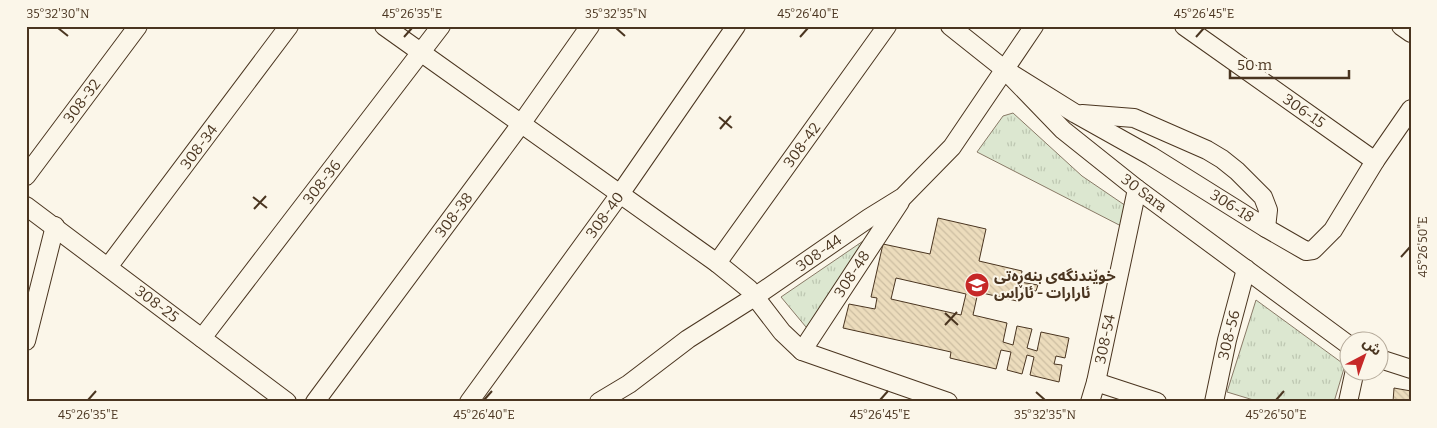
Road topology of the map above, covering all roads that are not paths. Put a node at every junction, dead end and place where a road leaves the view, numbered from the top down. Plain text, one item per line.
1 (138, 26) edge
2 (289, 26) edge
3 (384, 26) edge
4 (441, 26) edge
5 (590, 26) edge
6 (736, 26) edge
7 (887, 26) edge
8 (950, 26) edge
9 (1034, 26) edge
10 (1184, 26) edge
11 (1400, 26) edge
12 (1411, 33) edge
13 (422, 53) junction
14 (1004, 69) junction
15 (1411, 109) edge
16 (1076, 114) junction
17 (521, 124) junction
18 (1375, 161) junction
19 (26, 176) edge
20 (1137, 189) junction
21 (620, 194) junction
22 (903, 197) junction
23 (26, 206) edge
24 (55, 226) junction
25 (1266, 228) junction
26 (717, 263) junction
27 (108, 267) junction
28 (1246, 269) junction
29 (32, 290) edge
30 (756, 296) junction
31 (202, 338) junction
32 (1340, 339) edge
33 (26, 341) edge
34 (802, 351) junction
35 (1390, 363) edge
36 (1411, 369) edge
37 (1353, 380) edge
38 (1096, 382) junction
39 (629, 384) junction
40 (287, 402) edge
41 (315, 402) edge
42 (469, 402) edge
43 (599, 402) edge
44 (611, 402) edge
45 (948, 402) edge
46 (1090, 402) edge
47 (1157, 402) edge
48 (1214, 402) edge
49 (1348, 402) edge

1 - 19 street, 308-32
2 - 27 street, 308-34
3 - 13 street
4 - 13 street, 308-36
5 - 17 street, 308-38
6 - 21 street, 308-40
7 - 26 street, 308-42
8 - 14 street, 30 Sara
9 - 14 street, 308-44
10 - 18 street, 306-15
11 - 12 street
13 - 17 street
13 - 31 street, 308-36
14 - 16 street, 306-18
14 - 20 street, 30 Sara
14 - 22 street, 308-44
15 - 18 street, 306-18
16 - 25 street, 306-18
16 - 25 street
17 - 21 street
17 - 41 street, 308-38
18 - 25 street, 306-18
20 - 28 street, 30 Sara
20 - 38 street, 308-54
21 - 26 street
21 - 42 street, 308-40
22 - 30 street, 308-44
22 - 34 street, 308-48
23 - 24 street, 308-25
24 - 27 street, 308-25
24 - 29 street
26 - 30 street
27 - 31 street, 308-25
28 - 32 street, 30 Sara
28 - 48 street, 308-56
29 - 33 street
30 - 34 street
30 - 39 street, 308-44
31 - 40 street, 308-25
34 - 45 street
35 - 36 street
37 - 49 street
38 - 46 street, 308-54
38 - 47 street
39 - 43 street, 308-44
39 - 44 street

